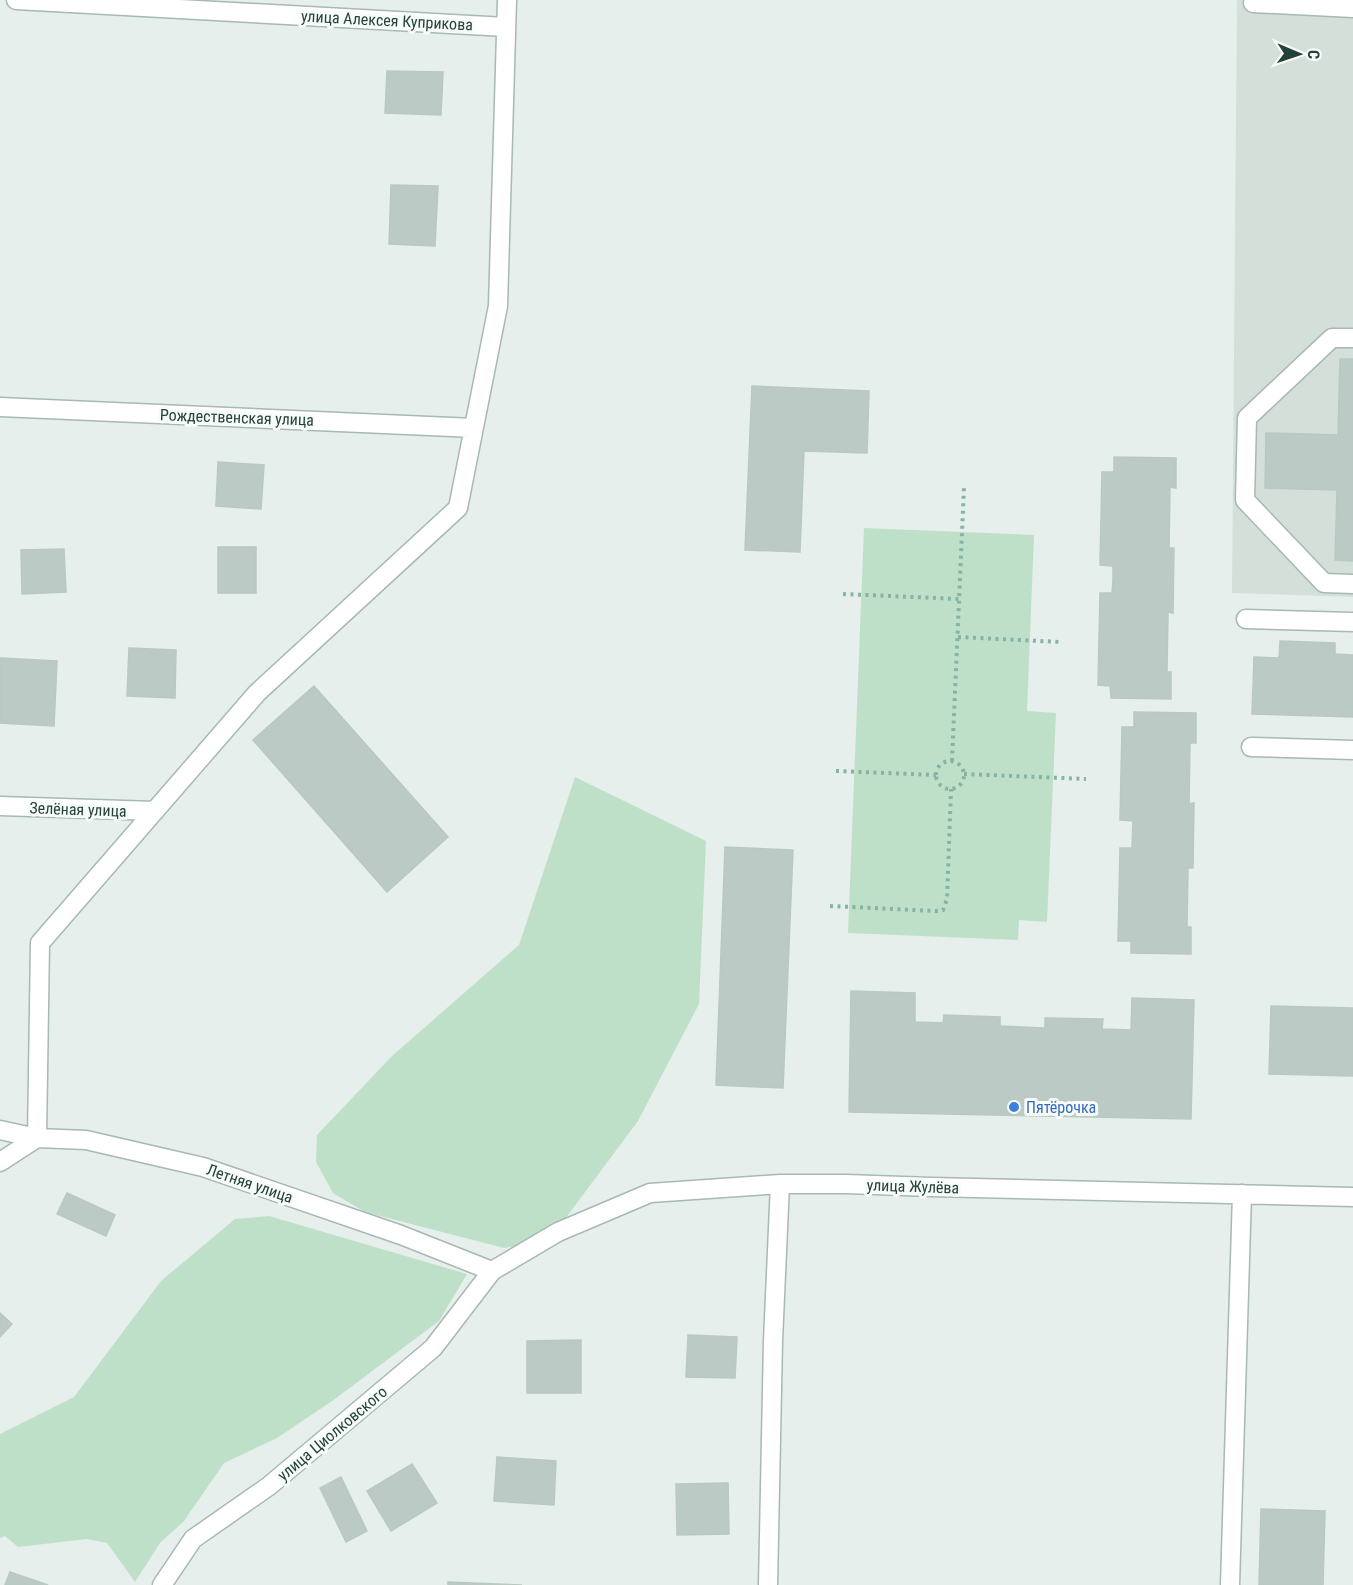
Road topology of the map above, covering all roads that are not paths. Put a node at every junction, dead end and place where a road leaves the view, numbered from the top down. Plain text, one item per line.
1 (16, 0) edge
2 (507, 0) edge
3 (1253, 3) dead end
4 (1353, 8) edge
5 (506, 27) junction
6 (1353, 338) edge
7 (0, 407) edge
8 (474, 428) junction
9 (1353, 584) edge
10 (1246, 619) dead end
11 (1353, 622) edge
12 (1251, 747) dead end
13 (1353, 750) edge
14 (0, 806) edge
15 (155, 811) junction
16 (0, 1130) edge
17 (37, 1138) junction
18 (0, 1162) edge
19 (780, 1184) junction
20 (1242, 1194) junction
21 (1353, 1197) edge
22 (492, 1271) junction
23 (162, 1585) edge
24 (768, 1585) edge
25 (1230, 1585) edge

1 - 5 street, улица Алексея Куприкова
2 - 5 street
3 - 4 street
5 - 8 street
6 - 9 street
7 - 8 street, Рождественская улица
8 - 15 street
10 - 11 street
12 - 13 street
14 - 15 street, Зелёная улица
15 - 17 street
16 - 17 street, Летняя улица
17 - 18 street
17 - 22 street, Летняя улица
19 - 20 street, улица Жулёва
19 - 22 street, улица Жулёва
19 - 24 street
20 - 21 street, улица Жулёва
20 - 25 street
22 - 23 street, улица Циолковского

